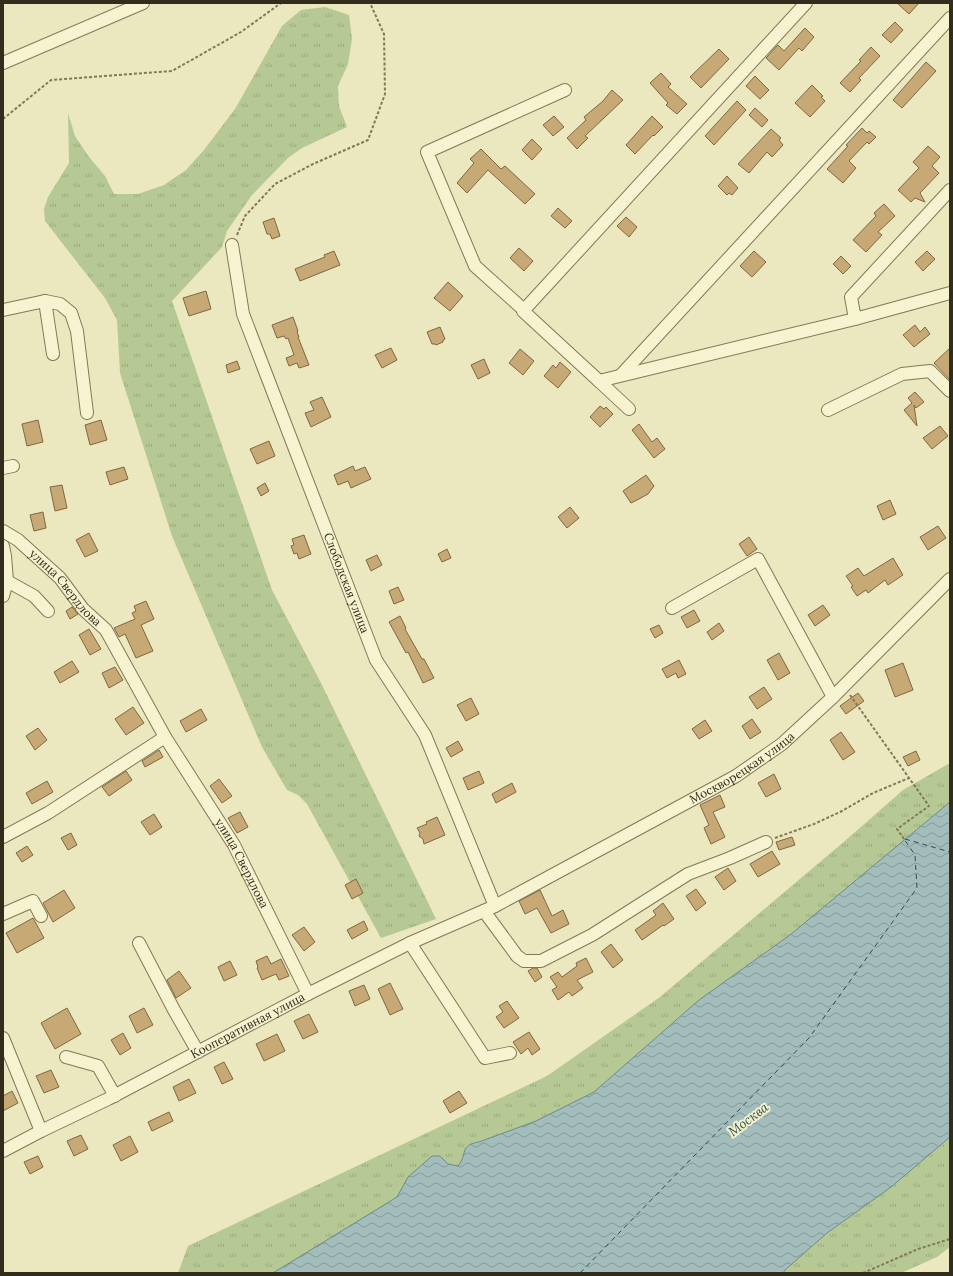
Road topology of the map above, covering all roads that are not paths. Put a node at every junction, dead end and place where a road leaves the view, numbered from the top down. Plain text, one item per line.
1 (143, 3) edge
2 (806, 3) edge
3 (950, 18) edge
4 (3, 63) edge
5 (565, 90) dead end
6 (950, 190) edge
7 (232, 245) road end
8 (950, 293) edge
9 (45, 301) junction
10 (3, 310) edge
11 (524, 310) junction
12 (855, 319) junction
13 (53, 354) dead end
14 (621, 375) junction
15 (599, 381) junction
16 (950, 391) edge
17 (629, 408) dead end
18 (828, 410) dead end
19 (87, 413) dead end
20 (3, 531) edge
21 (3, 546) edge
22 (950, 579) edge
23 (7, 581) junction
24 (3, 596) edge
25 (672, 608) dead end
26 (48, 611) dead end
27 (833, 696) junction
28 (165, 737) junction
29 (3, 837) edge
30 (766, 842) road end
31 (490, 908) junction
32 (3, 914) edge
33 (41, 916) dead end
34 (139, 943) dead end
35 (410, 943) junction
36 (308, 994) junction
37 (3, 1038) edge
38 (198, 1052) junction
39 (510, 1053) dead end
40 (66, 1057) dead end
41 (115, 1096) junction
42 (41, 1131) junction
43 (3, 1150) edge

1 - 4 street
2 - 11 street
3 - 14 street
5 - 11 street
6 - 12 street
7 - 31 street, Слободская улица
8 - 12 street
9 - 10 street
9 - 13 street
9 - 19 street
11 - 15 street
12 - 14 street
14 - 15 street
15 - 17 street
16 - 18 street
20 - 28 street, улица Свердлова
21 - 23 street
22 - 27 street, Москворецкая улица
23 - 24 street
23 - 26 street
25 - 27 street
27 - 31 street, Москворецкая улица
28 - 29 street
28 - 36 street, улица Свердлова
30 - 31 street, Слободская улица
31 - 35 street, Кооперативная улица
32 - 33 street
34 - 38 street
35 - 36 street, Кооперативная улица
35 - 39 street
36 - 38 street, Кооперативная улица
37 - 42 street
38 - 41 street, Кооперативная улица
40 - 41 street
41 - 42 street, Кооперативная улица
42 - 43 street, Кооперативная улица

